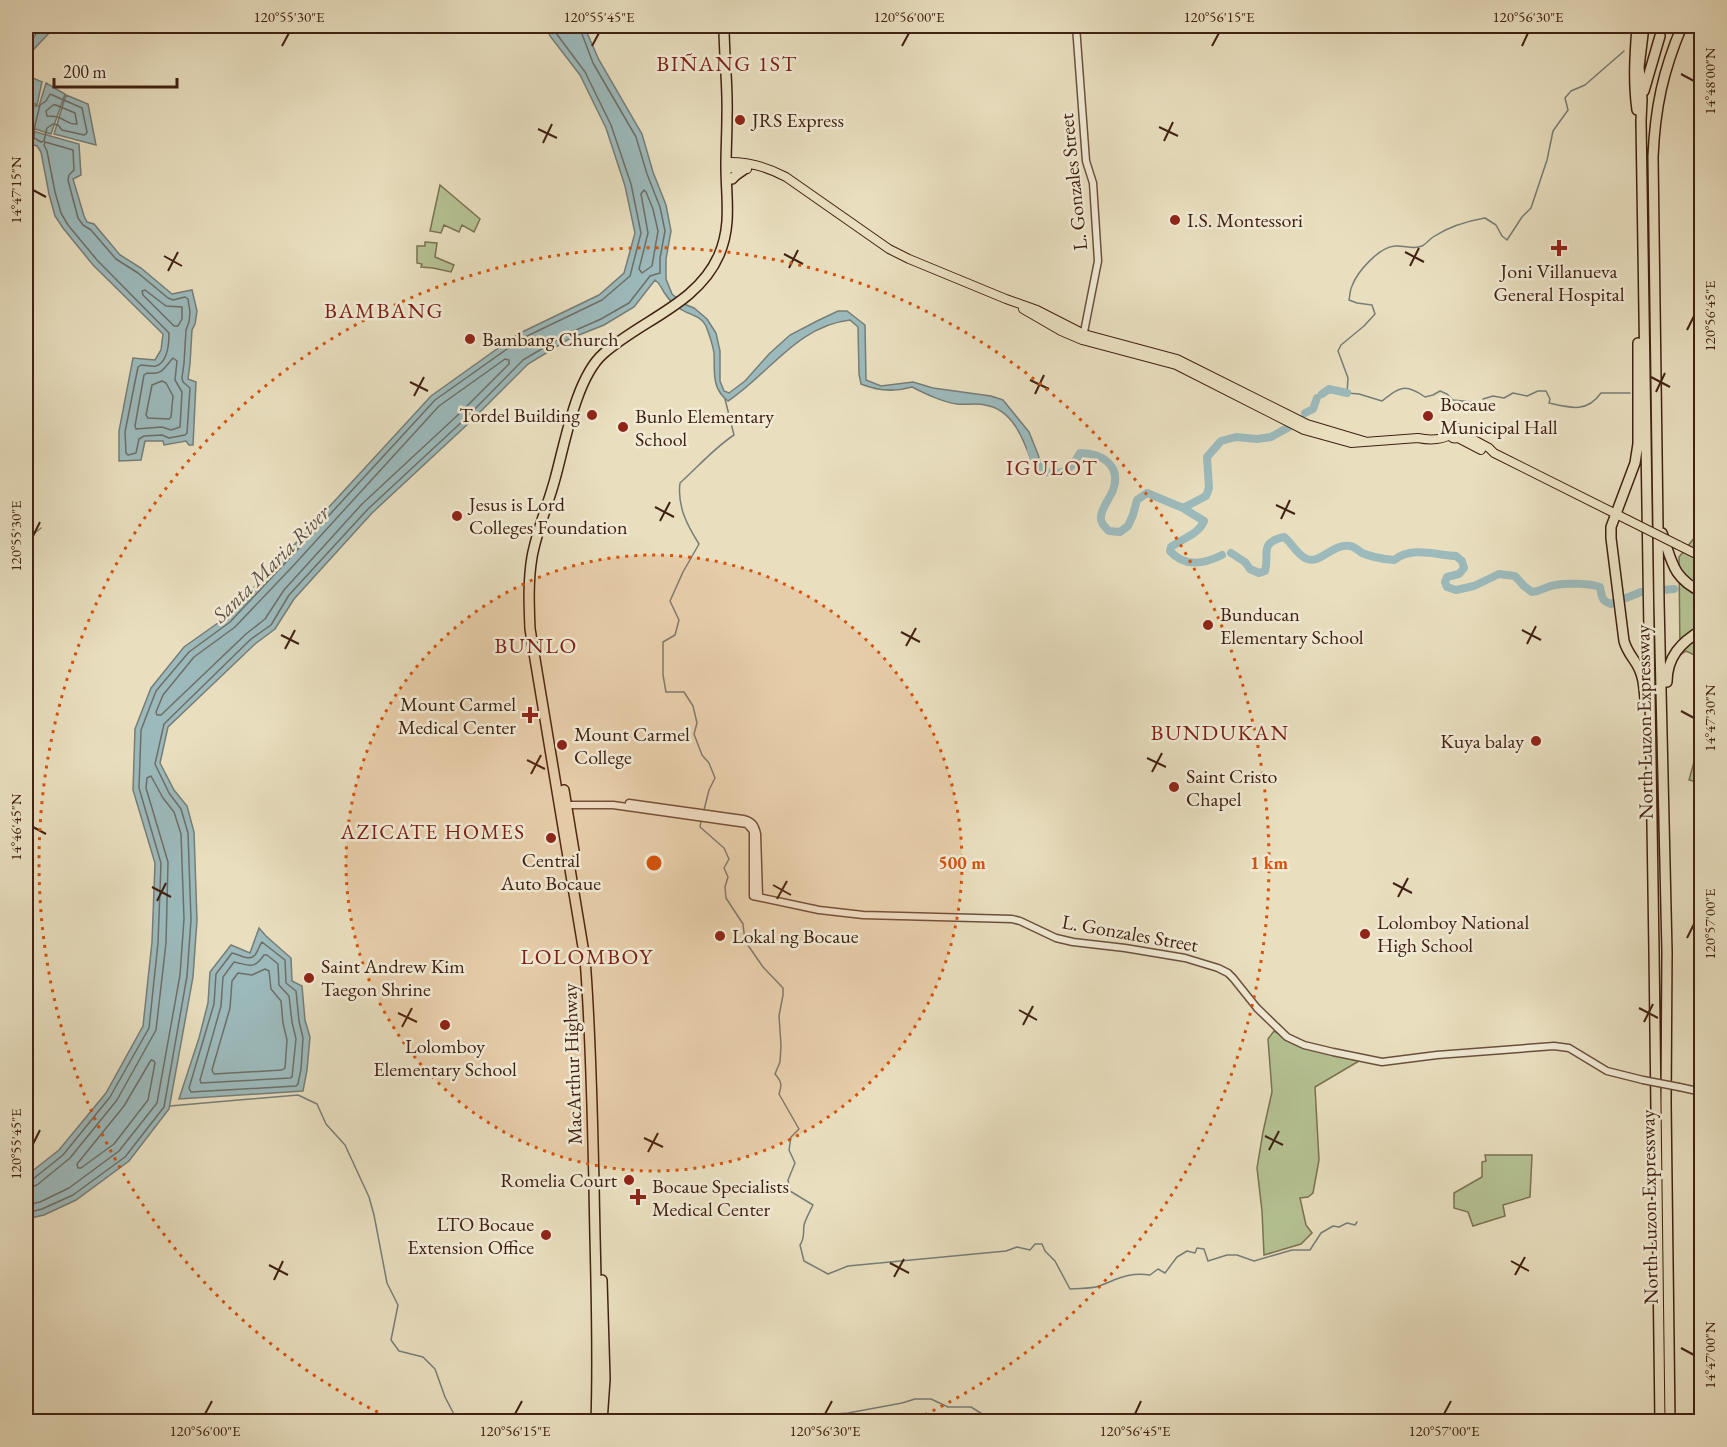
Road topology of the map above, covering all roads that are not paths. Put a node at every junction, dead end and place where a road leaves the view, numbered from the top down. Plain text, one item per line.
1 (724, 26) edge
2 (729, 26) edge
3 (1076, 26) edge
4 (1637, 26) edge
5 (1644, 26) edge
6 (1682, 26) edge
7 (1660, 36) tunnel mouth
8 (1642, 99) junction
9 (1642, 160) junction
10 (729, 165) junction
11 (746, 168) junction
12 (732, 179) junction
13 (799, 187) junction
14 (692, 294) junction
15 (1643, 305) junction
16 (1083, 337) junction
17 (1616, 515) junction
18 (1658, 522) junction
19 (1701, 557) edge
20 (1701, 592) edge
21 (1701, 630) edge
22 (1652, 749) junction
23 (1662, 759) junction
24 (563, 803) junction
25 (1701, 1092) edge
26 (596, 1422) edge
27 (603, 1422) edge
28 (1660, 1422) edge
29 (1670, 1422) edge

1 - 10 highway, MacArthur Highway
2 - 10 highway, MacArthur Highway
3 - 16 street, L. Gonzales Street
4 - 9 highway
5 - 8 highway, North Luzon Expressway
6 - 18 highway, North Luzon Expressway
7 - 8 highway, North Luzon Expressway
8 - 9 highway, North Luzon Expressway
9 - 15 highway, North Luzon Expressway
10 - 11 main road
10 - 12 highway, MacArthur Highway
10 - 13 main road
10 - 14 highway, MacArthur Highway
11 - 12 highway
11 - 13 main road
12 - 14 highway, MacArthur Highway
13 - 16 main road
14 - 24 highway, MacArthur Highway
15 - 17 highway
15 - 22 highway, North Luzon Expressway
16 - 17 main road
17 - 19 main road, bridge
17 - 22 highway
18 - 20 highway
18 - 23 highway, North Luzon Expressway
21 - 23 highway
22 - 28 highway, North Luzon Expressway
23 - 29 highway, North Luzon Expressway
24 - 25 street, L. Gonzales Street, bridge
24 - 26 highway, MacArthur Highway
24 - 27 highway, MacArthur Highway

